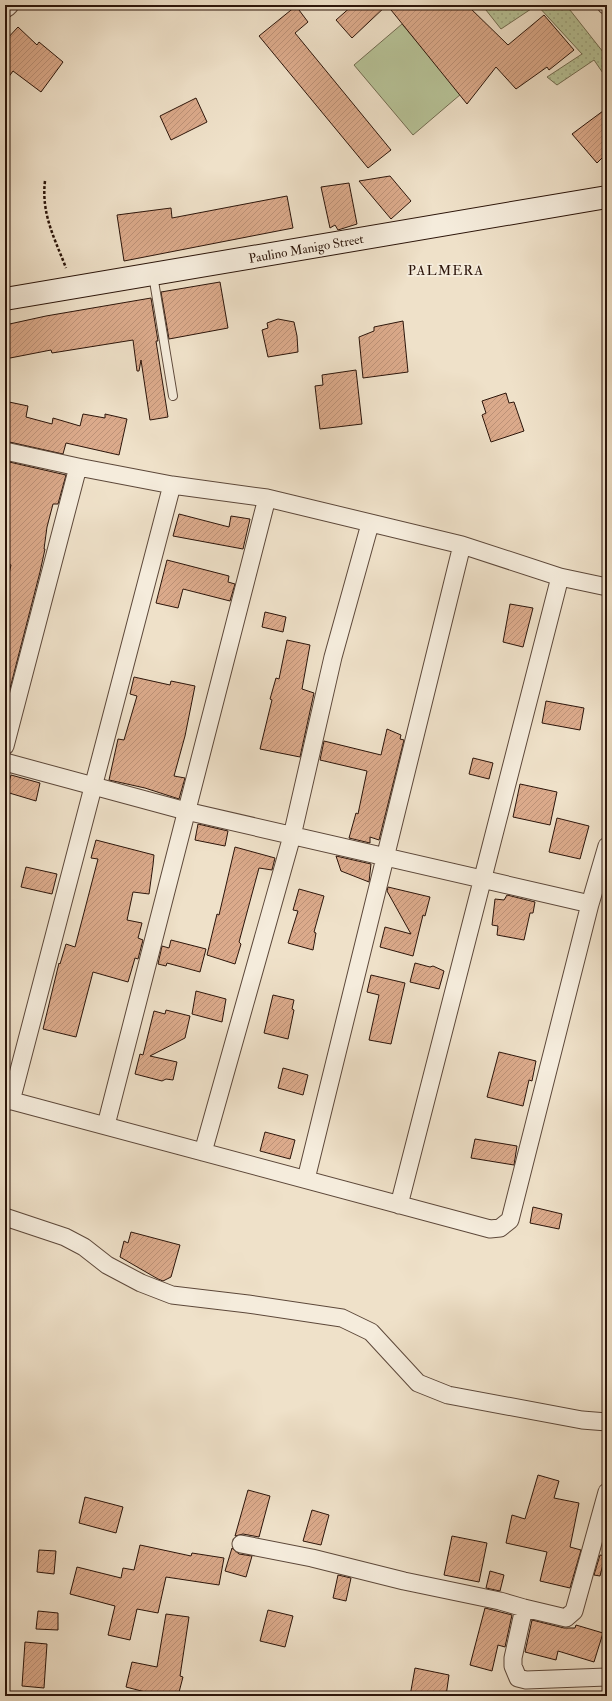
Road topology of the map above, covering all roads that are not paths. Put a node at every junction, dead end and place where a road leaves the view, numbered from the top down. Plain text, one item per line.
1 (607, 197) edge
2 (153, 274) junction
3 (5, 299) edge
4 (173, 396) dead end
5 (5, 451) edge
6 (78, 467) junction
7 (172, 485) junction
8 (267, 498) junction
9 (370, 524) junction
10 (462, 545) junction
11 (560, 577) junction
12 (607, 587) edge
13 (5, 746) edge
14 (5, 762) edge
15 (93, 785) junction
16 (186, 811) junction
17 (292, 836) junction
18 (607, 846) edge
19 (386, 856) junction
20 (482, 880) junction
21 (590, 904) junction
22 (8, 1100) edge
23 (106, 1125) junction
24 (203, 1152) junction
25 (306, 1179) junction
26 (400, 1205) junction
27 (5, 1217) edge
28 (607, 1422) edge
29 (607, 1492) edge
30 (242, 1544) dead end
31 (524, 1608) junction
32 (607, 1677) edge

1 - 2 street, Paulino Manigo Street
2 - 3 street, Paulino Manigo Street
2 - 4 lane
5 - 6 street
6 - 7 street
6 - 13 street
7 - 8 street
7 - 15 street
8 - 9 street
8 - 16 street
9 - 10 street
9 - 17 street
10 - 11 street
10 - 19 street
11 - 12 street
11 - 20 street
14 - 15 street
15 - 16 street
15 - 22 street
16 - 17 street
16 - 23 street
17 - 19 street
17 - 24 street
18 - 21 street
19 - 20 street
19 - 25 street
20 - 21 street
20 - 26 street
21 - 26 street
22 - 23 street
23 - 24 street
24 - 25 street
25 - 26 street
27 - 28 street
29 - 31 street
30 - 31 street
31 - 32 street

